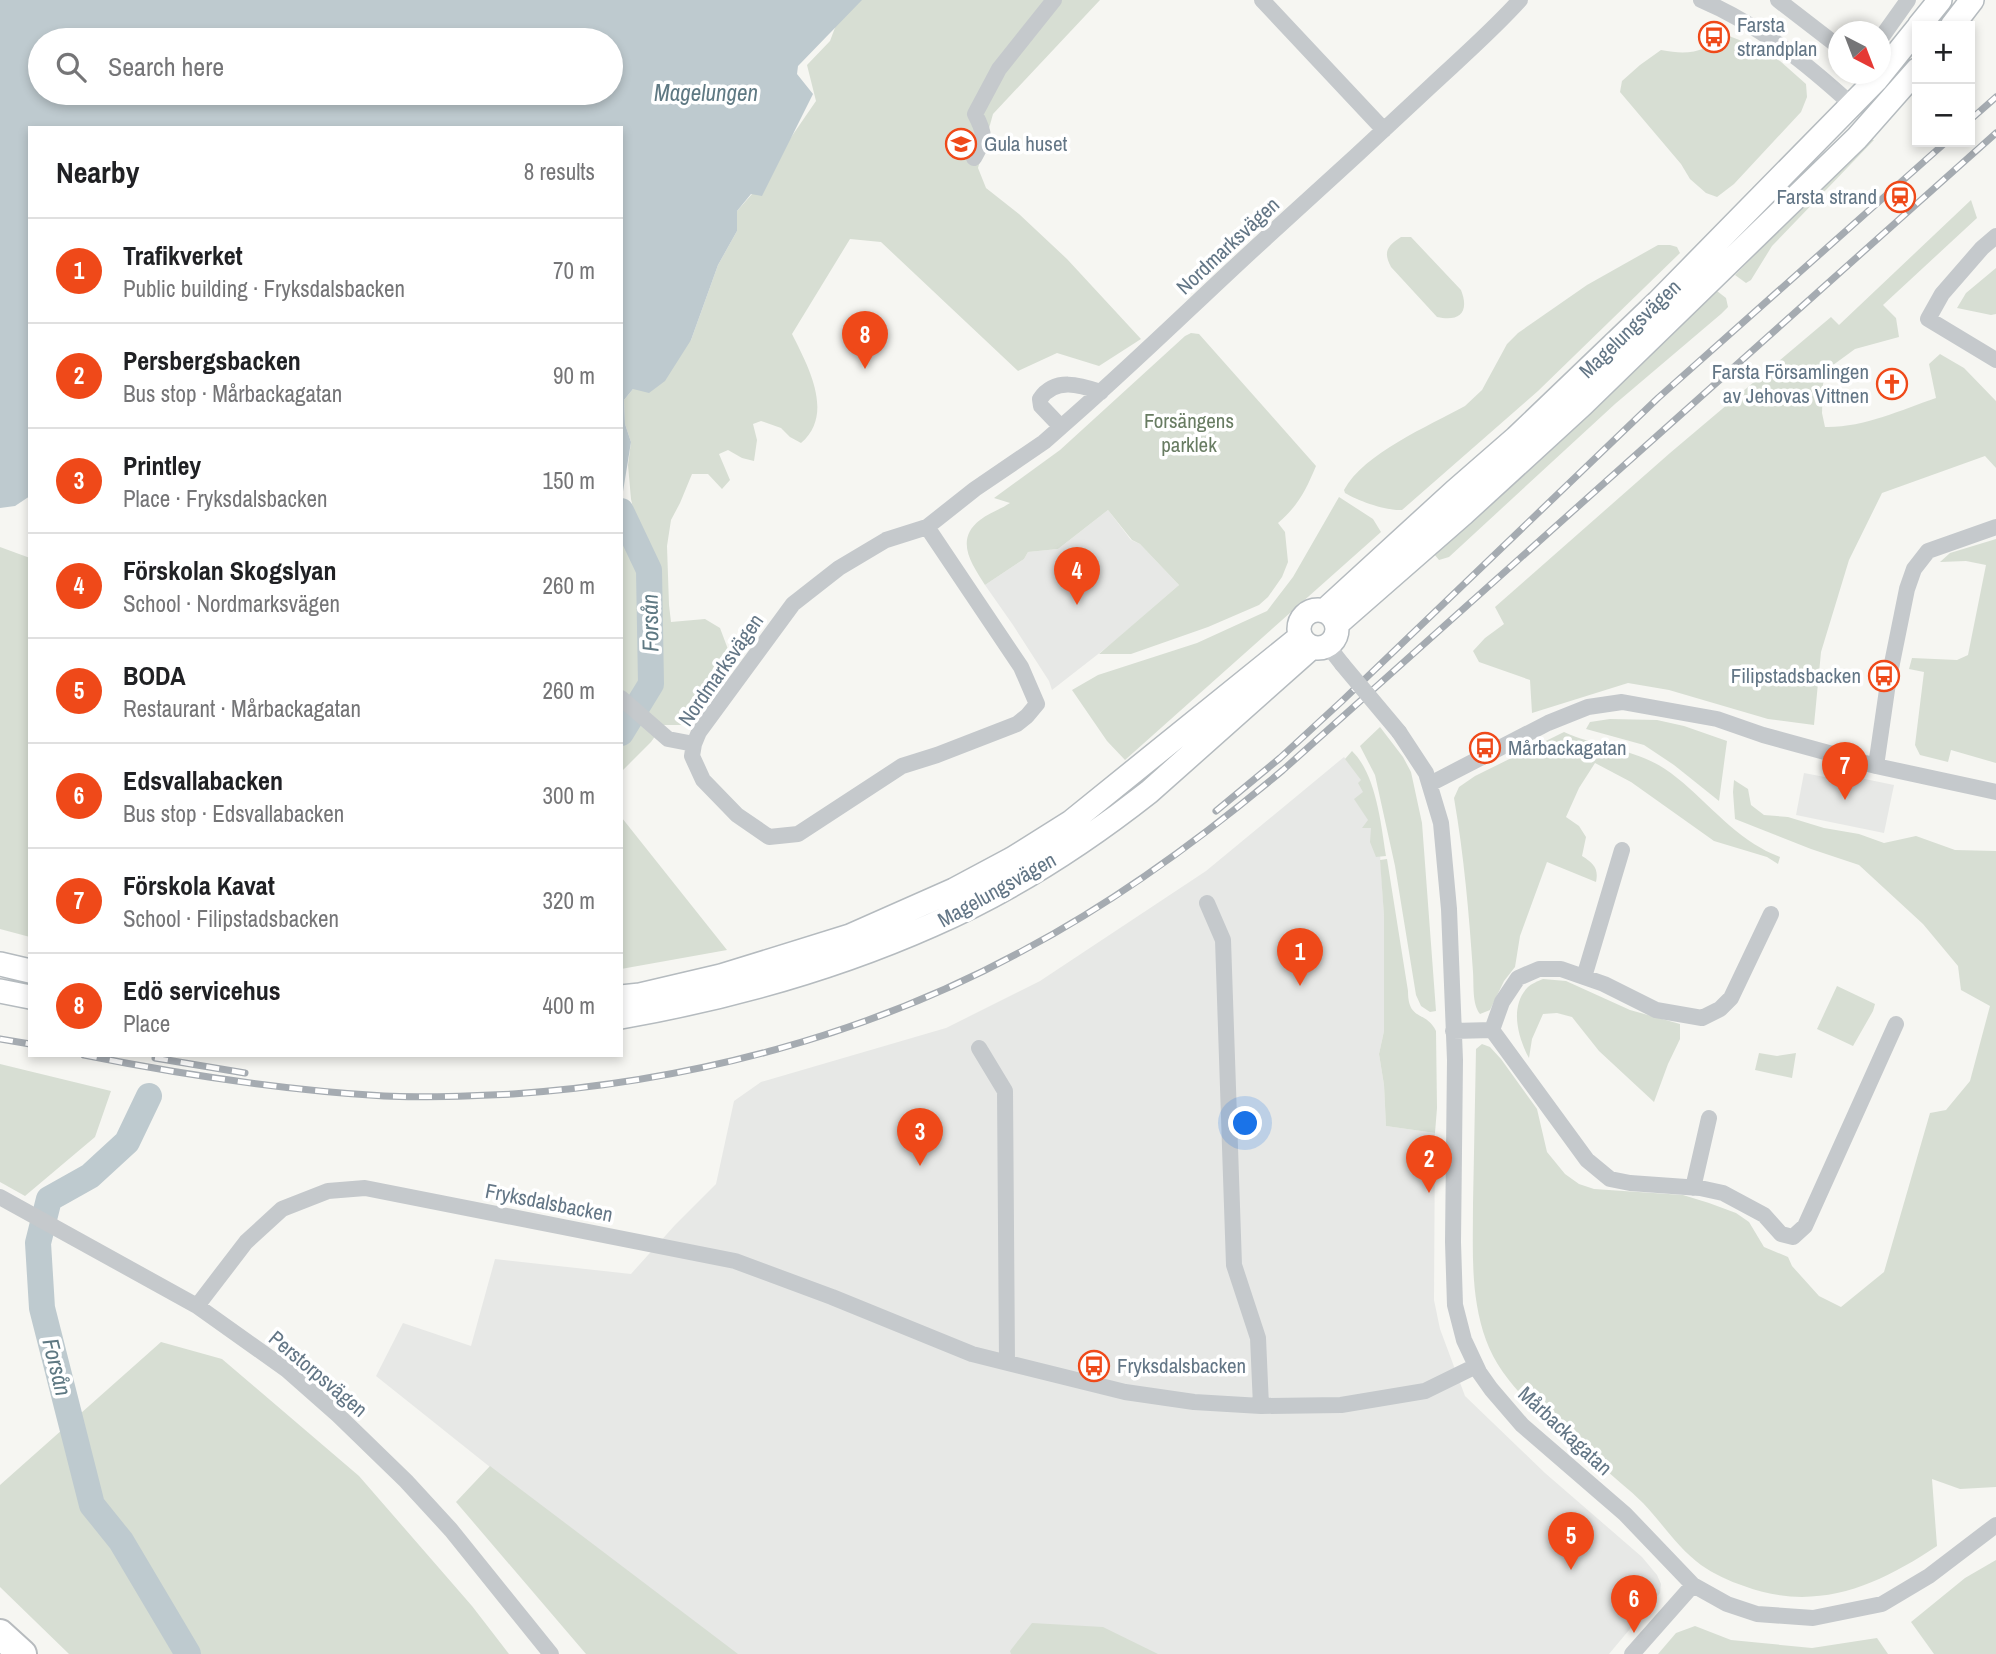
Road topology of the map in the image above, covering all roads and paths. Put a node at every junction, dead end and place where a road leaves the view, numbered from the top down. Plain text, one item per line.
1 (1054, 0) edge
2 (1262, 0) edge
3 (1520, 0) edge
4 (1778, 0) edge
5 (1908, 0) edge
6 (1940, 0) edge
7 (1972, 0) edge
8 (1711, 2) edge
9 (1923, 21) edge
10 (1956, 21) edge
11 (1891, 24) edge
12 (1912, 35) edge
13 (1828, 39) edge
14 (1912, 76) edge
15 (1852, 105) junction
16 (1873, 121) junction
17 (1384, 130) junction
18 (974, 158) dead end
19 (1996, 236) edge
20 (1996, 360) edge
21 (1101, 392) junction
22 (1061, 427) junction
23 (927, 527) junction
24 (1996, 527) edge
25 (1330, 617) junction
26 (1313, 643) junction
27 (623, 700) edge
28 (694, 744) junction
29 (1876, 766) junction
30 (1430, 784) junction
31 (1996, 792) edge
32 (1622, 850) dead end
33 (1207, 903) dead end
34 (1771, 914) dead end
35 (0, 964) edge
36 (28, 971) edge
37 (1584, 977) junction
38 (0, 990) edge
39 (28, 997) edge
40 (623, 997) edge
41 (623, 1017) edge
42 (1896, 1024) dead end
43 (1492, 1030) junction
44 (1454, 1031) junction
45 (979, 1048) dead end
46 (1709, 1118) dead end
47 (1693, 1188) junction
48 (0, 1198) edge
49 (197, 1306) junction
50 (1007, 1362) junction
51 (1476, 1367) junction
52 (1261, 1406) junction
53 (1996, 1525) edge
54 (1693, 1585) junction
55 (0, 1633) edge
56 (22, 1654) edge
57 (551, 1654) edge
58 (1632, 1654) edge

1 - 18 street
2 - 17 street
3 - 17 street, Nordmarksvägen
4 - 13 street
5 - 11 street
6 - 9 main road, Magelungsvägen
7 - 10 main road
8 - 15 street
12 - 15 main road, Magelungsvägen
14 - 16 main road, Magelungsvägen
15 - 16 main road
15 - 25 main road, Magelungsvägen
16 - 25 main road, Magelungsvägen
17 - 21 street, Nordmarksvägen
19 - 20 street
21 - 22 street, Nordmarksvägen
21 - 22 street
22 - 23 street, Nordmarksvägen
23 - 28 street, Nordmarksvägen
23 - 28 street, Nordmarksvägen
24 - 29 street
25 - 26 main road, Magelungsvägen
25 - 26 main road, Magelungsvägen
26 - 30 street, Mårbackagatan, bridge
26 - 40 main road, Magelungsvägen
26 - 41 main road, Magelungsvägen
27 - 28 street
29 - 30 street
29 - 31 street
30 - 44 street, Mårbackagatan
32 - 37 street
33 - 52 street
34 - 37 street
35 - 36 main road
37 - 43 street
38 - 39 main road
42 - 47 street
43 - 44 street
43 - 47 street
44 - 51 street, Mårbackagatan
45 - 50 street
46 - 47 street
48 - 49 street, Perstorpsvägen
49 - 50 street, Fryksdalsbacken
49 - 57 street, Perstorpsvägen
50 - 52 street, Fryksdalsbacken
51 - 52 street, Fryksdalsbacken
51 - 54 street, Mårbackagatan
53 - 54 street, Mårbackagatan
54 - 58 street
55 - 56 highway

